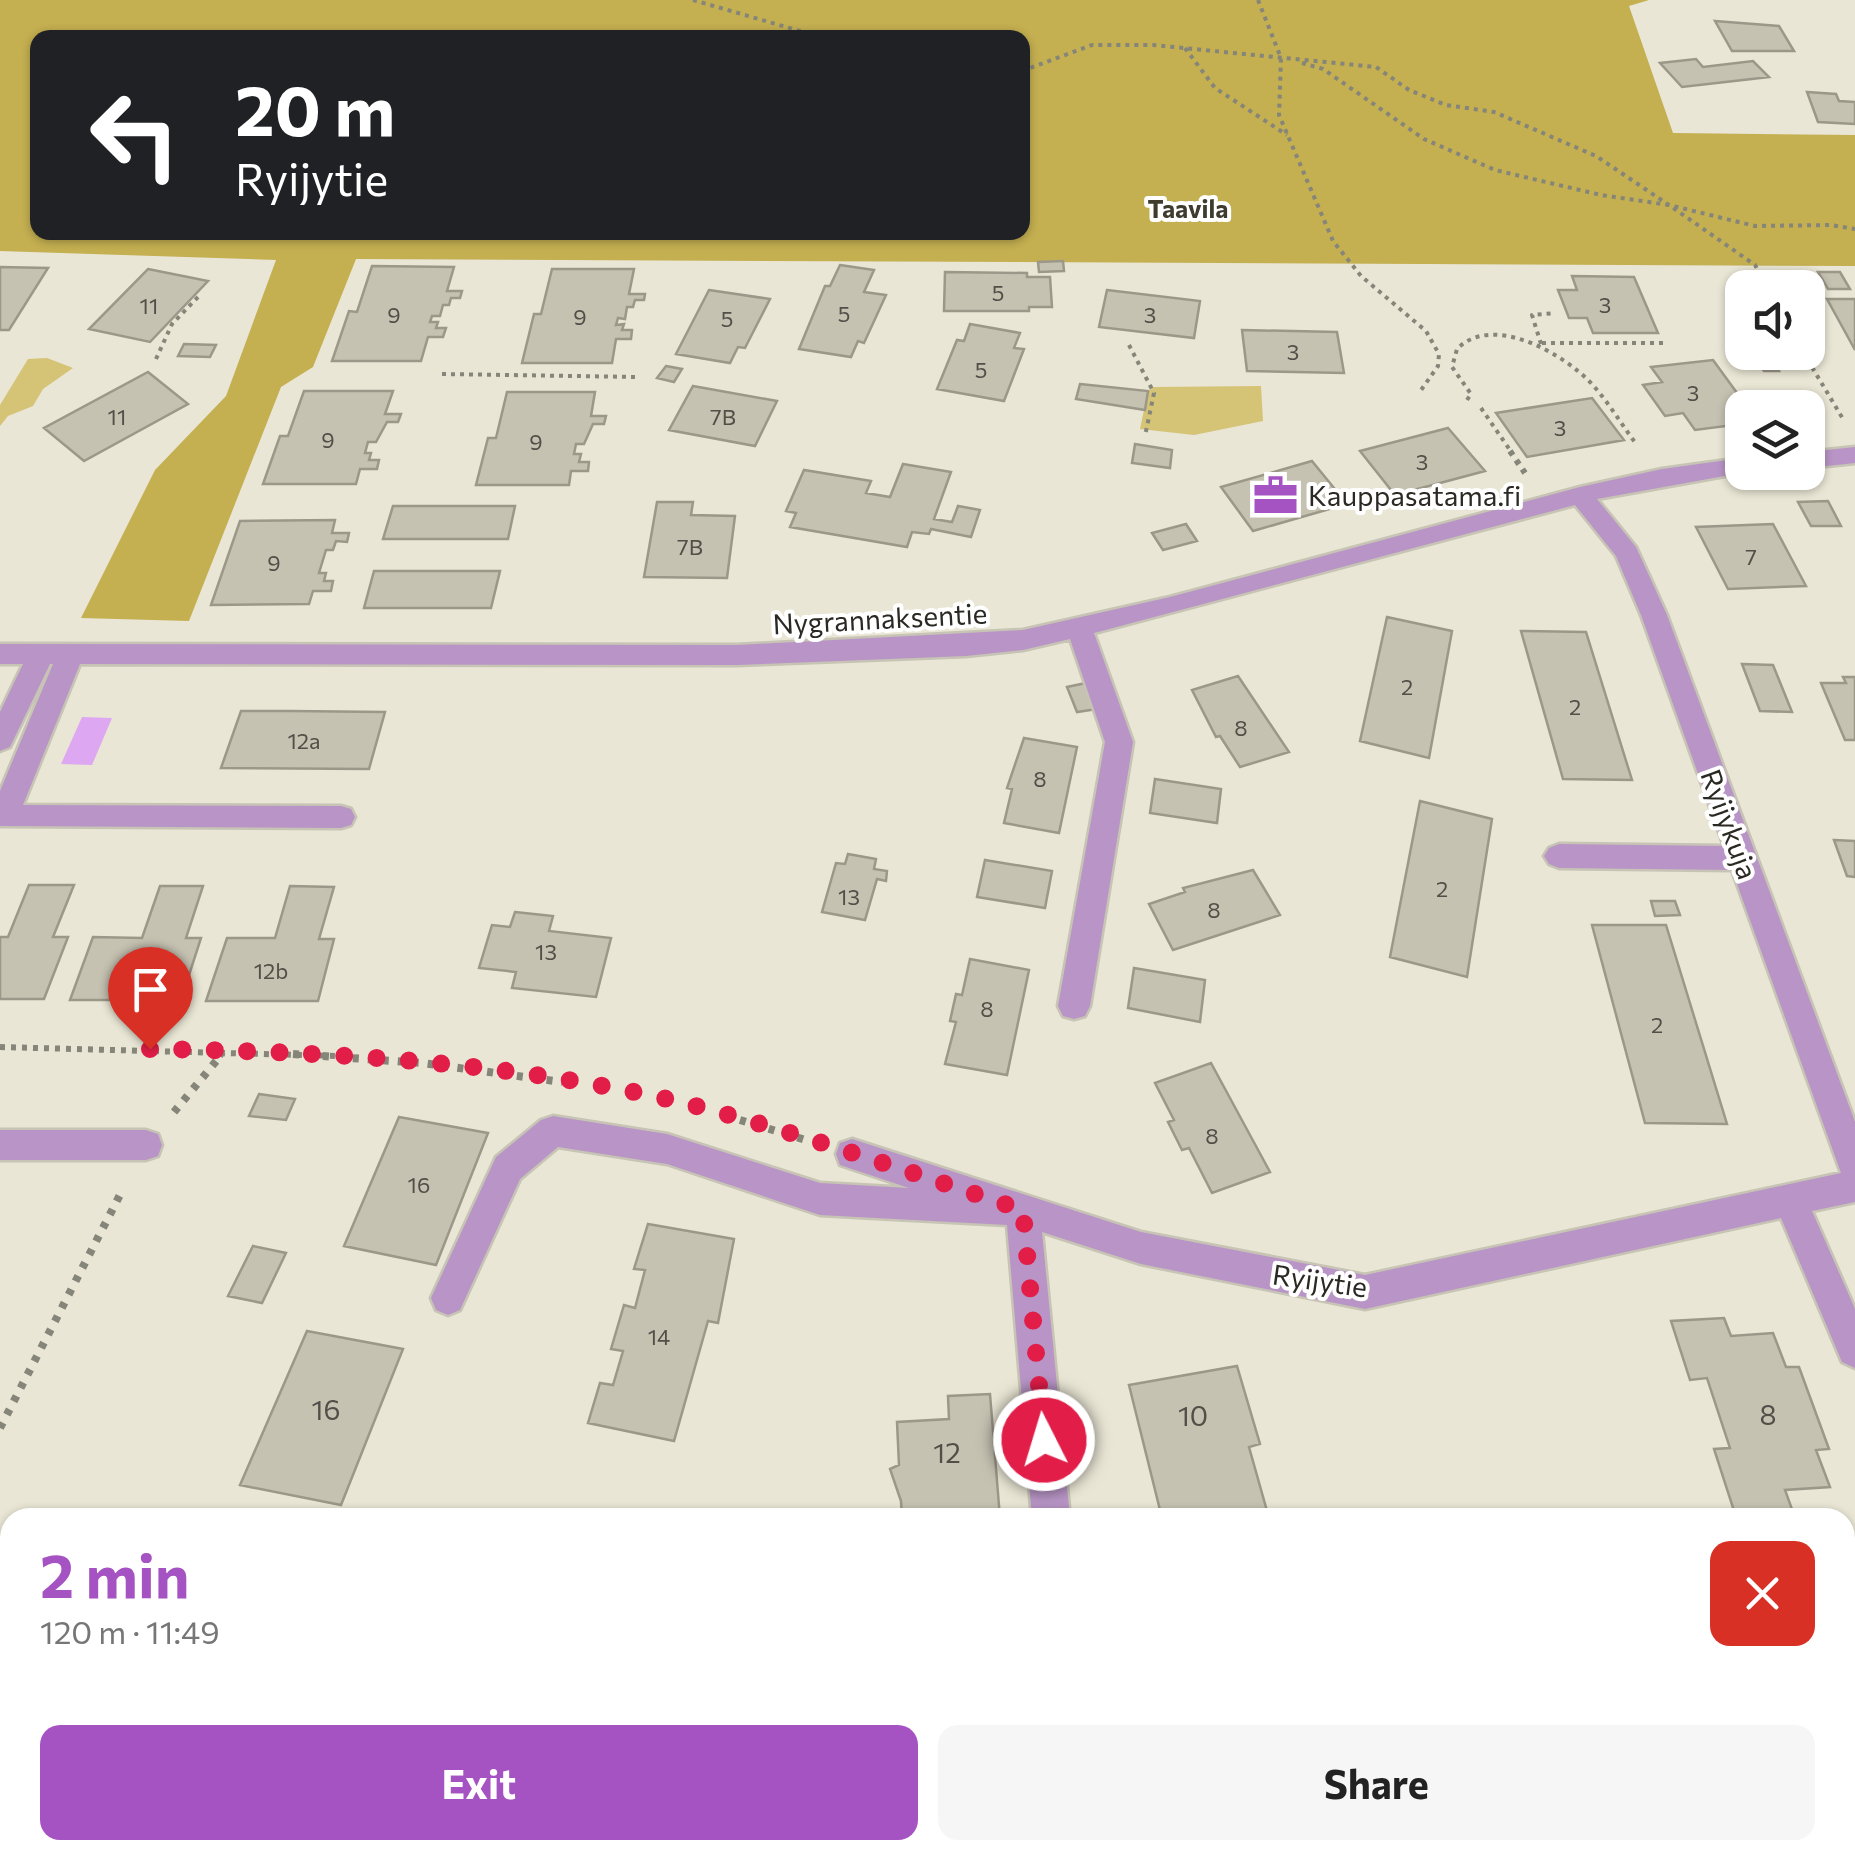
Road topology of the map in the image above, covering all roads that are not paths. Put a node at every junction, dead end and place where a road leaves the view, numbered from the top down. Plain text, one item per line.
1 (1855, 455) edge
2 (1825, 458) edge
3 (1725, 468) edge
4 (1580, 495) junction
5 (1080, 629) junction
6 (0, 654) edge
7 (55, 654) junction
8 (0, 740) edge
9 (341, 817) dead end
10 (1559, 856) dead end
11 (1742, 858) junction
12 (1074, 1006) dead end
13 (0, 1145) edge
14 (146, 1145) road end
15 (852, 1154) road end
16 (1855, 1167) edge
17 (1855, 1186) edge
18 (1792, 1201) junction
19 (1023, 1210) junction
20 (448, 1298) dead end
21 (1855, 1350) edge
22 (1049, 1508) edge

1 - 2 street
3 - 4 street, Nygrannaksentie
4 - 5 street, Nygrannaksentie
4 - 11 street, Ryijykuja
5 - 7 street, Nygrannaksentie
5 - 12 street
6 - 7 street, Nygrannaksentie
7 - 8 street
7 - 9 street
10 - 11 street
11 - 16 street, Ryijykuja
13 - 14 street
15 - 19 street, Ryijytie
17 - 18 street, Ryijytie
18 - 19 street, Ryijytie
18 - 21 street
19 - 20 street
19 - 22 street

